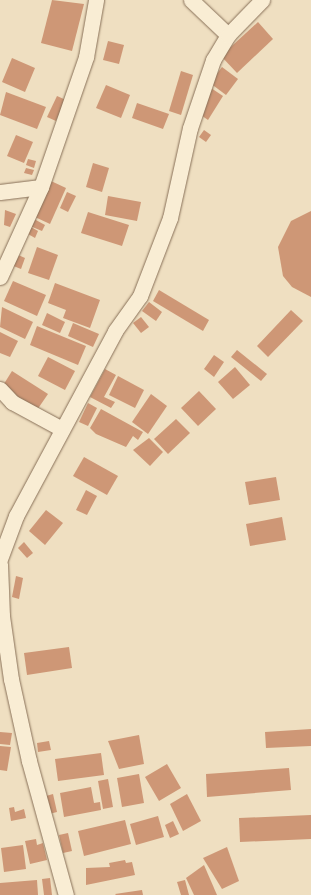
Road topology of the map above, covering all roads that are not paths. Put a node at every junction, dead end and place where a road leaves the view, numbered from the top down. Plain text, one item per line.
1 (96, 0) edge
2 (191, 0) edge
3 (262, 0) edge
4 (228, 35) junction
5 (41, 187) junction
6 (0, 192) edge
7 (0, 277) edge
8 (0, 389) edge
9 (62, 428) junction
10 (0, 559) edge
11 (0, 564) edge
12 (66, 895) edge

1 - 5 street
2 - 4 street
3 - 4 street
4 - 9 street
5 - 6 street
5 - 7 street
8 - 9 street
9 - 10 street
11 - 12 street

